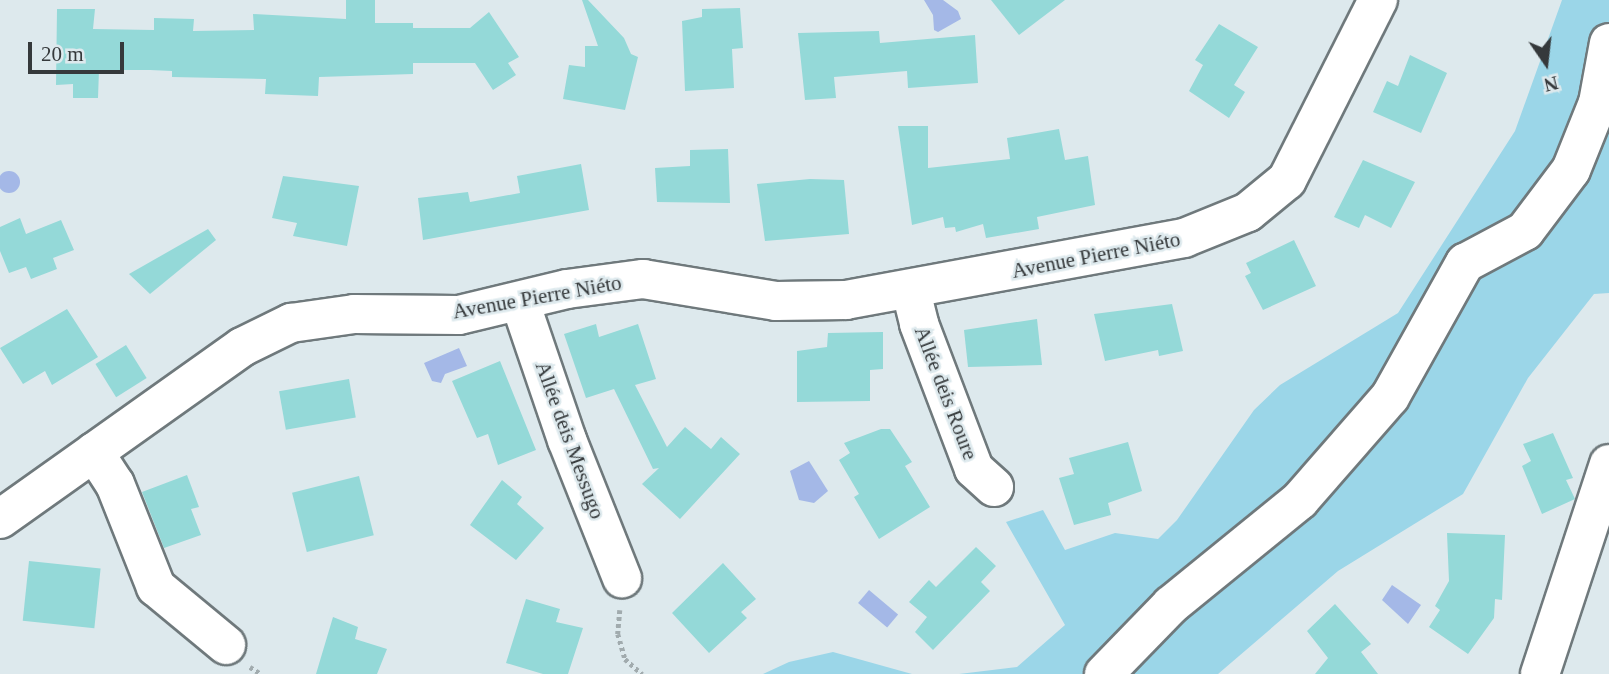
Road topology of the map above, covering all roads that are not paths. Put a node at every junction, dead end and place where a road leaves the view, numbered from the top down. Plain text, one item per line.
1 (1378, 0) edge
2 (1609, 43) edge
3 (911, 291) junction
4 (520, 302) junction
5 (94, 452) junction
6 (1609, 464) edge
7 (994, 487) dead end
8 (0, 519) edge
9 (622, 578) dead end
10 (226, 645) dead end
11 (1104, 674) edge
12 (1540, 674) edge

1 - 3 street, Avenue Pierre Niéto
2 - 11 street
3 - 4 street, Avenue Pierre Niéto
3 - 7 street, Allée deis Roure
4 - 5 street, Avenue Pierre Niéto
4 - 9 street, Allée deis Messugo
5 - 8 street, Avenue Pierre Niéto
5 - 10 street
6 - 12 street

